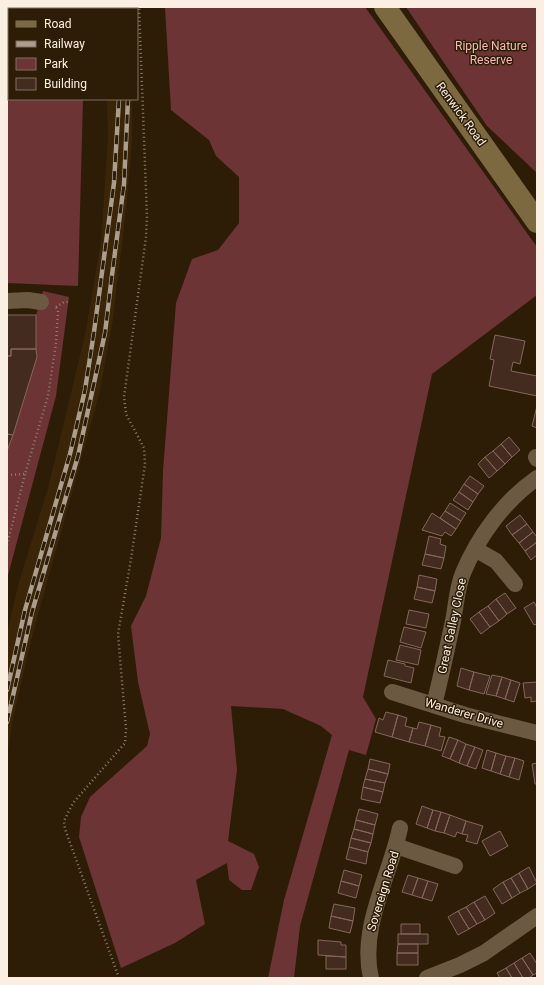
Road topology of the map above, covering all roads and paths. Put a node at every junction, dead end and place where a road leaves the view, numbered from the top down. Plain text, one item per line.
1 (139, 7) edge
2 (385, 7) edge
3 (537, 222) edge
4 (7, 301) edge
5 (69, 302) dead end
6 (49, 304) junction
7 (25, 474) junction
8 (7, 475) edge
9 (537, 478) edge
10 (7, 545) edge
11 (475, 549) junction
12 (515, 584) dead end
13 (392, 692) dead end
14 (434, 704) junction
15 (537, 733) edge
16 (400, 828) dead end
17 (396, 846) junction
18 (455, 866) dead end
19 (537, 916) edge
20 (119, 978) edge
21 (371, 978) edge
22 (427, 978) edge

1 - 20 path
2 - 3 street, Renwick Road
4 - 6 street
5 - 6 path
6 - 7 path
7 - 8 path
7 - 10 path
9 - 11 street, Great Galley Close
11 - 12 street
11 - 14 street, Great Galley Close
13 - 14 street, Wanderer Drive
14 - 15 street, Wanderer Drive
16 - 17 street, Sovereign Road
17 - 18 street
17 - 21 street, Sovereign Road
19 - 22 street

